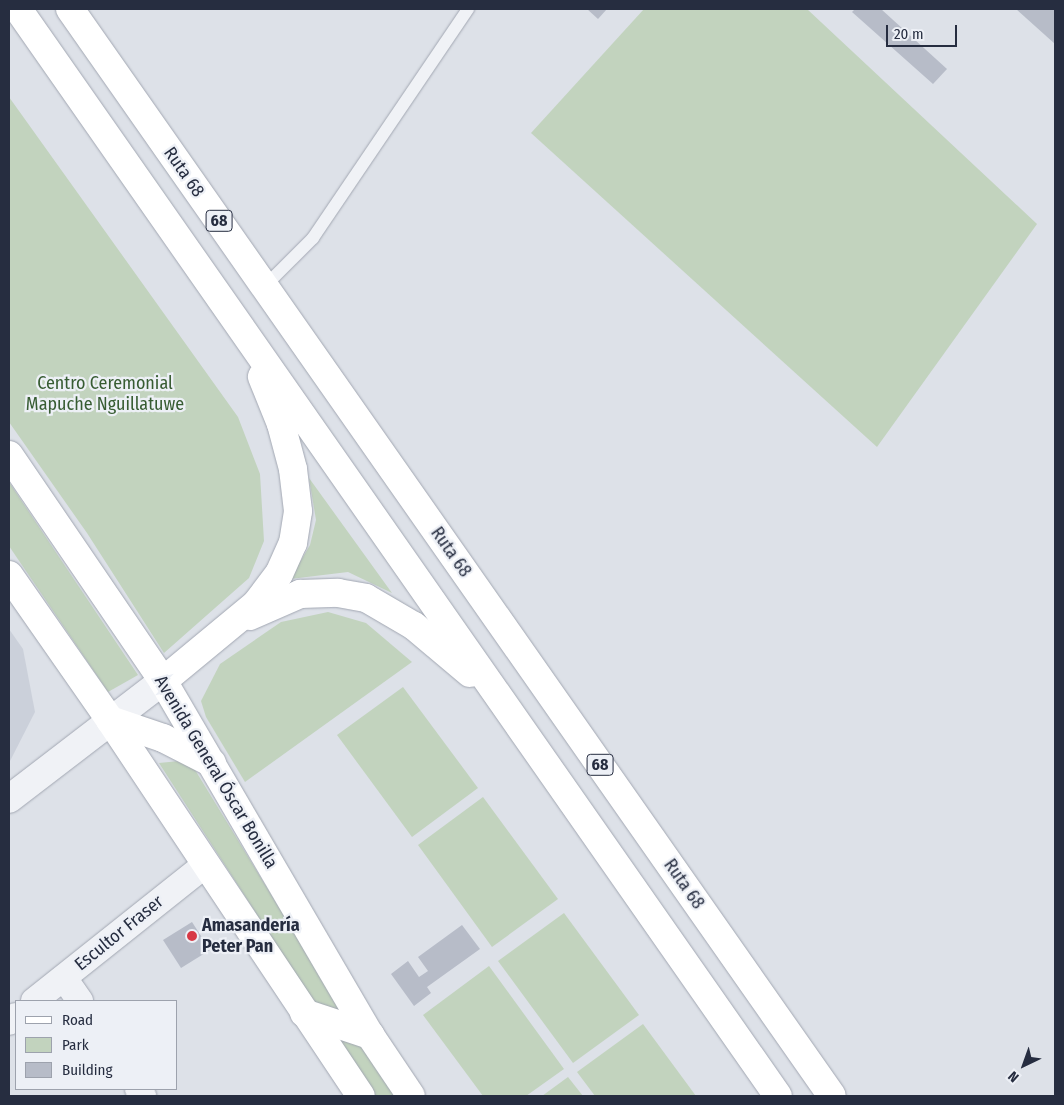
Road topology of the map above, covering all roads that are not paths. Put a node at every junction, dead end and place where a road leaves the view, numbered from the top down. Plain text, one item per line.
1 (18, 9) edge
2 (70, 9) edge
3 (468, 9) edge
4 (265, 286) junction
5 (231, 312) junction
6 (9, 455) edge
7 (9, 575) edge
8 (234, 625) junction
9 (163, 681) junction
10 (505, 705) junction
11 (110, 720) junction
12 (212, 763) junction
13 (9, 799) edge
14 (205, 865) junction
15 (64, 978) junction
16 (35, 1000) edge
17 (79, 1000) edge
18 (304, 1013) junction
19 (370, 1035) junction
20 (361, 1096) edge
21 (411, 1096) edge
22 (778, 1096) edge
23 (832, 1096) edge

1 - 5 main road, 68
2 - 4 main road, Ruta 68 / 68
3 - 4 lane
4 - 23 main road, Ruta 68 / 68
5 - 8 main road
5 - 10 main road, 68
6 - 9 main road, Avenida General Óscar Bonilla
7 - 11 main road
8 - 9 main road
8 - 10 main road
9 - 11 street
9 - 12 main road, Avenida General Óscar Bonilla
10 - 22 main road, 68
11 - 12 main road
11 - 13 street
11 - 14 main road
12 - 19 main road, Avenida General Óscar Bonilla
14 - 15 street, Escultor Fraser
14 - 18 main road
15 - 16 street, Escultor Fraser
15 - 17 street
18 - 19 main road
18 - 20 main road
19 - 21 main road, Avenida General Óscar Bonilla

